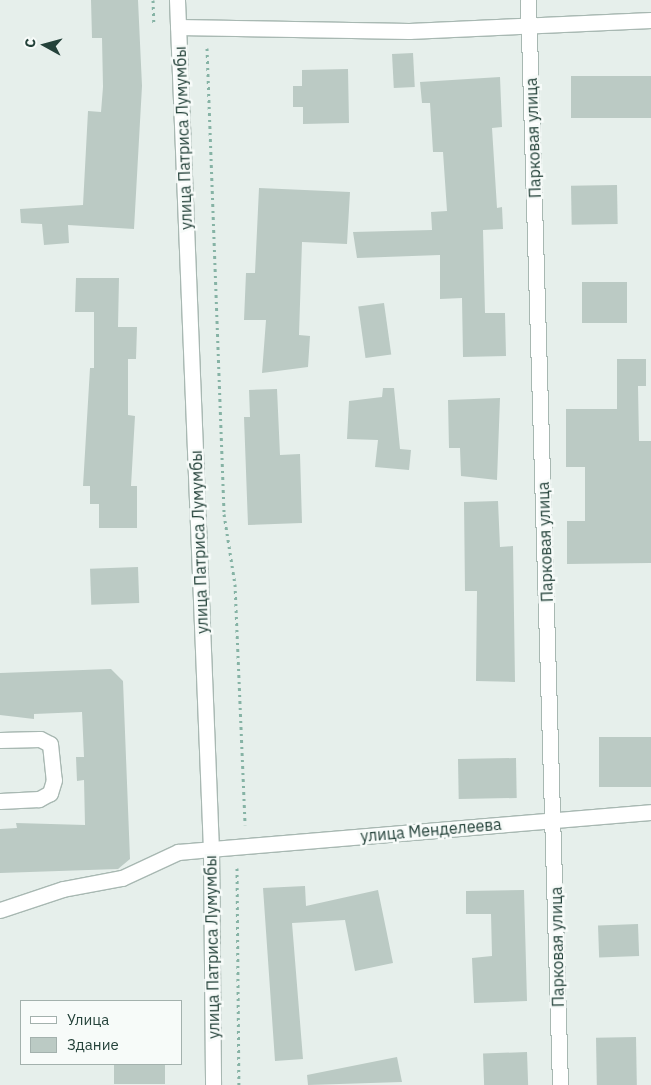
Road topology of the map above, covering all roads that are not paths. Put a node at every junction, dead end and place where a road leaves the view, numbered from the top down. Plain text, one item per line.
1 (177, 0) edge
2 (528, 0) edge
3 (651, 20) edge
4 (529, 25) junction
5 (178, 27) junction
6 (0, 740) edge
7 (0, 800) edge
8 (651, 812) edge
9 (553, 819) junction
10 (210, 849) junction
11 (0, 910) edge
12 (213, 1085) edge
13 (560, 1085) edge

1 - 5 street, улица Патриса Лумумбы
2 - 4 street, Парковая улица
3 - 4 street
4 - 5 street
4 - 9 street, Парковая улица
5 - 10 street, улица Патриса Лумумбы
6 - 7 street
8 - 9 street, улица Менделеева
9 - 10 street, улица Менделеева
9 - 13 street, Парковая улица
10 - 11 street, улица Менделеева
10 - 12 street, улица Патриса Лумумбы

